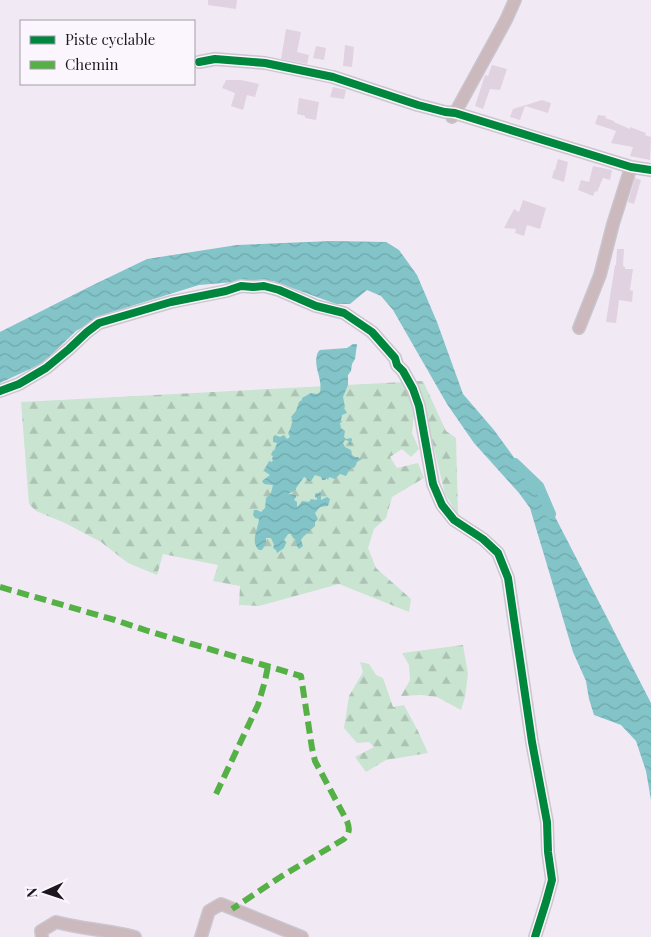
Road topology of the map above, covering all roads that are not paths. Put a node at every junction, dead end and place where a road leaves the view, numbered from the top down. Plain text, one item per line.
1 (516, 0) edge
2 (199, 62) dead end
3 (453, 115) junction
4 (631, 167) junction
5 (651, 170) edge
6 (579, 328) dead end
7 (0, 391) edge
8 (42, 937) edge
9 (134, 937) edge
10 (201, 937) edge
11 (302, 937) edge
12 (535, 937) edge

1 - 3 street
2 - 3 street
3 - 4 street
4 - 5 street
4 - 6 street
7 - 12 street
8 - 9 street
10 - 11 street

